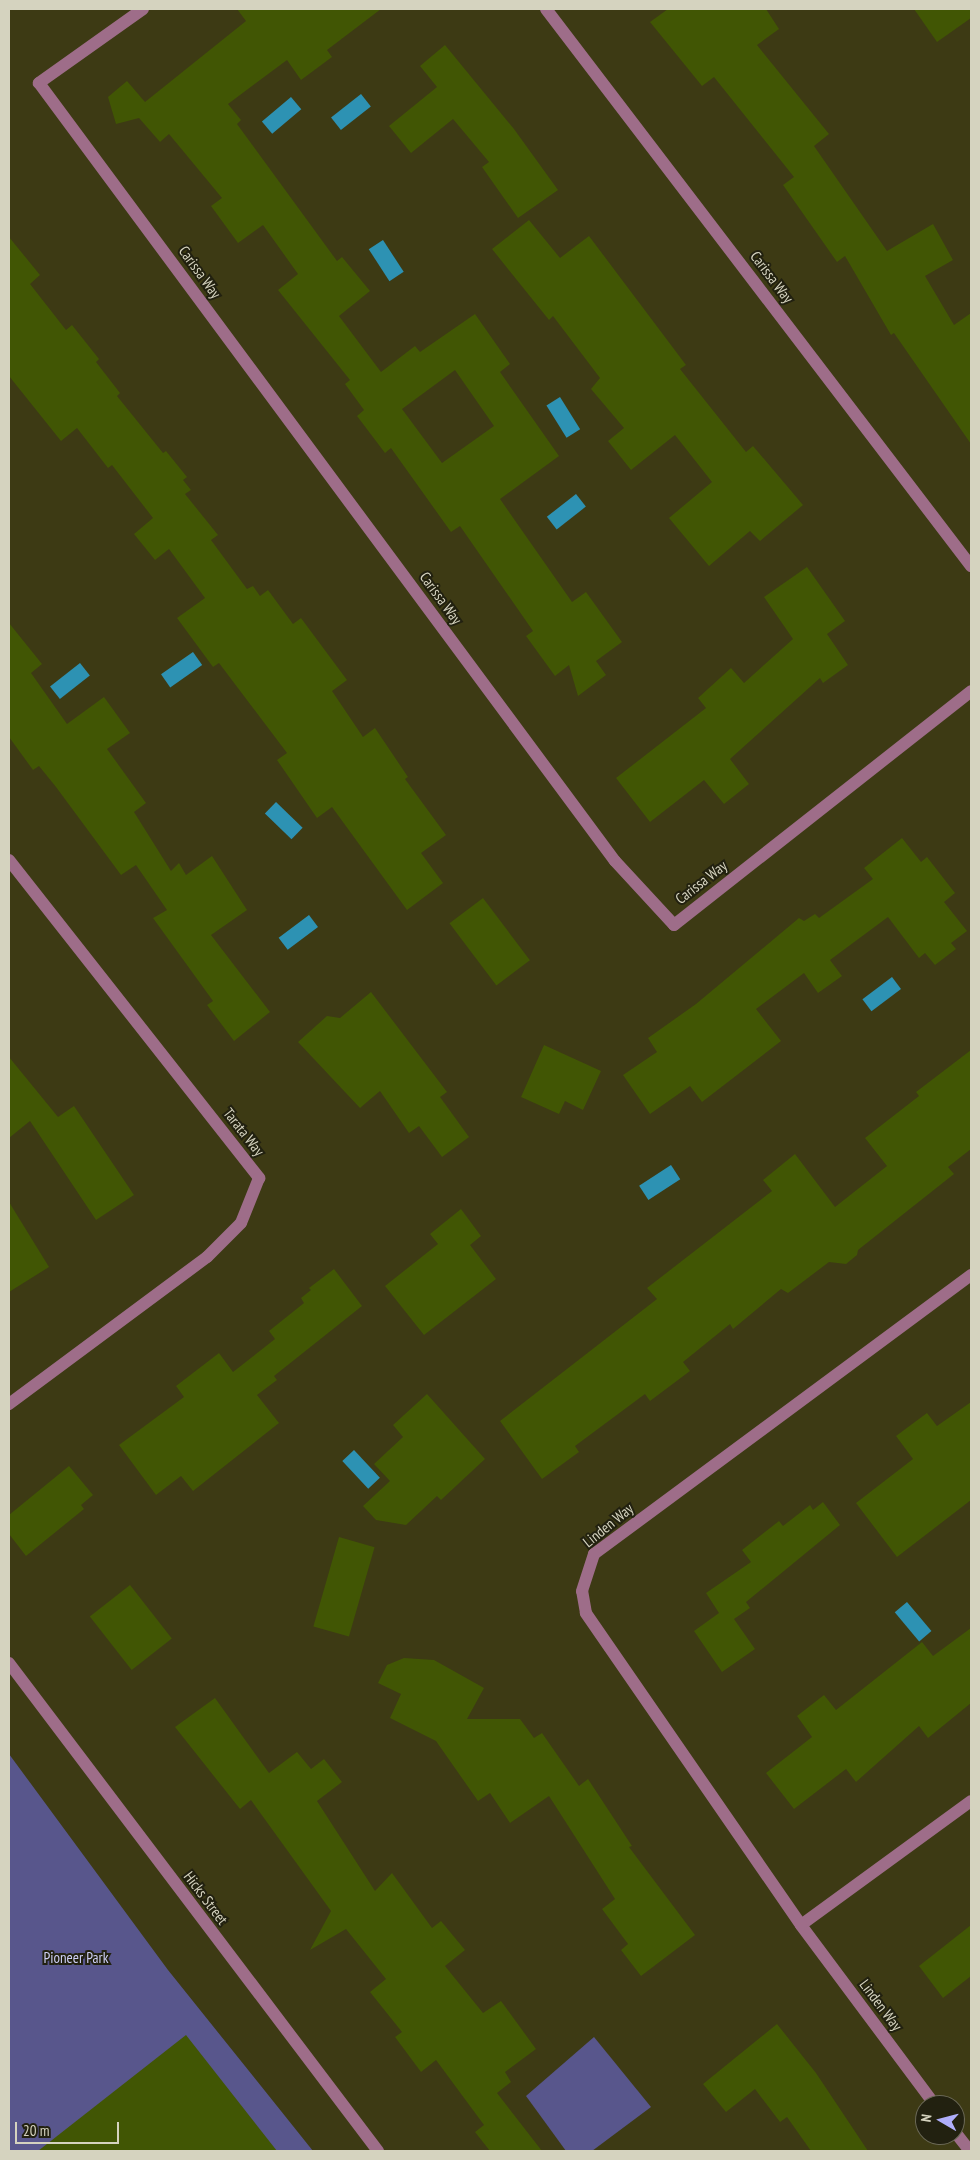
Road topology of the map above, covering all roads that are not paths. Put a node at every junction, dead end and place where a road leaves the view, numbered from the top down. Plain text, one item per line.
1 (143, 9) edge
2 (546, 9) edge
3 (971, 566) edge
4 (971, 691) edge
5 (9, 860) edge
6 (971, 1275) edge
7 (9, 1404) edge
8 (9, 1663) edge
9 (971, 1801) edge
10 (801, 1925) junction
11 (928, 2095) edge
12 (378, 2151) edge

1 - 4 street, Carissa Way
2 - 3 street, Carissa Way
5 - 7 street, Tarata Way
6 - 10 street, Linden Way
8 - 12 street, Hicks Street
9 - 10 street
10 - 11 street, Linden Way

